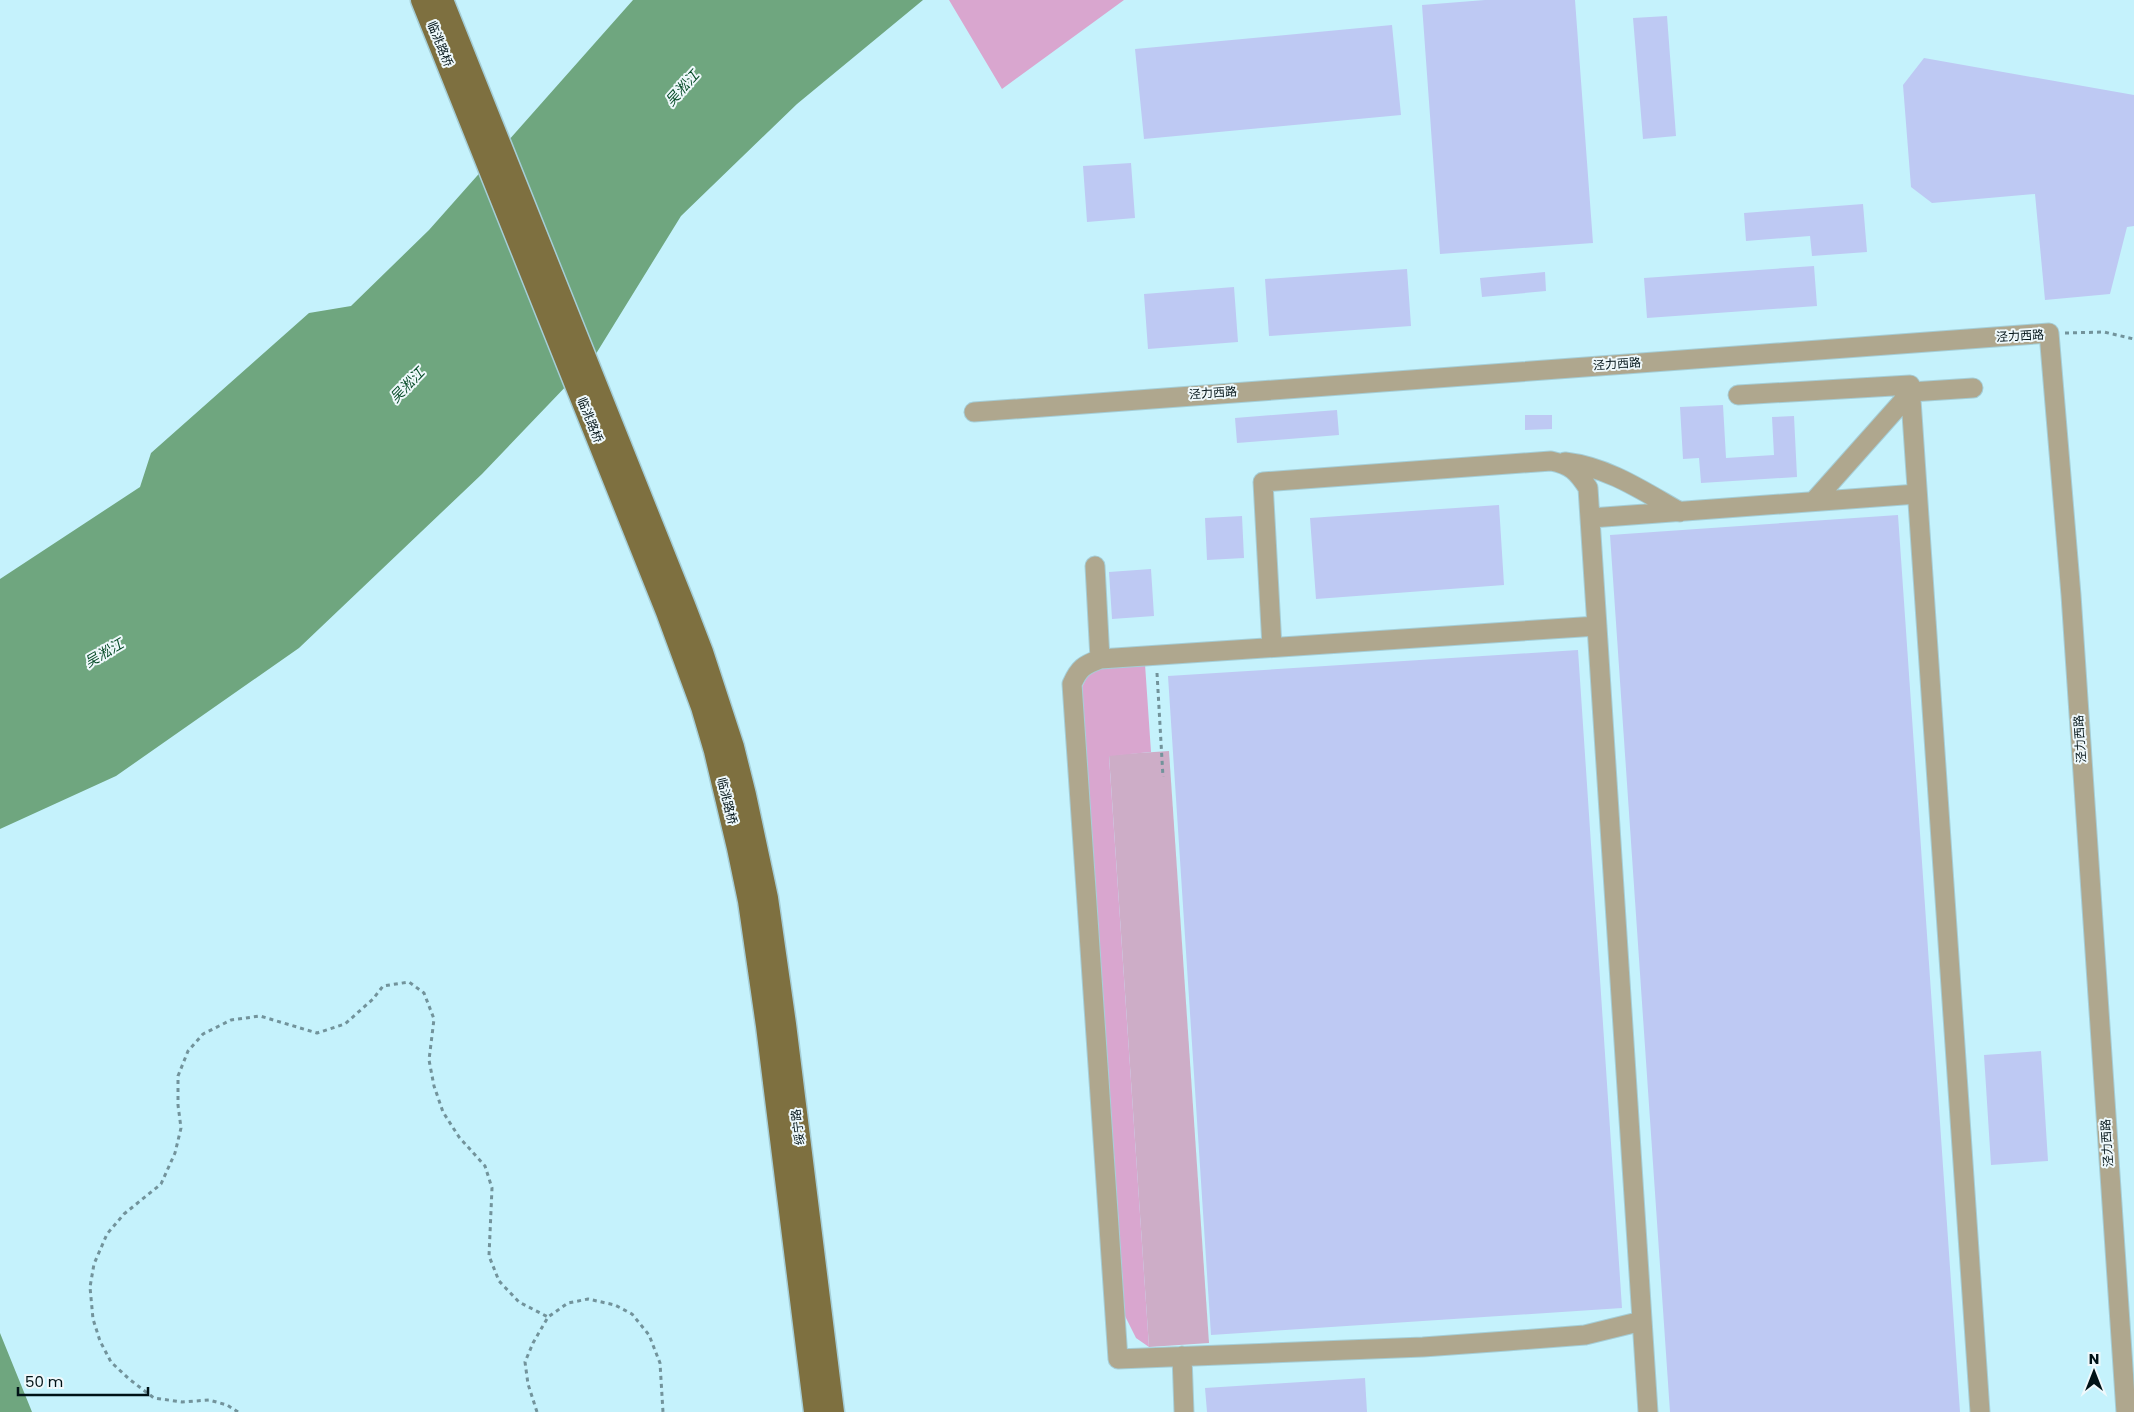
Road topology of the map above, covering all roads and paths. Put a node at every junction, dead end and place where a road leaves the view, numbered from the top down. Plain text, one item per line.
1 (422, 0) edge
2 (442, 0) edge
3 (2049, 333) junction
4 (2134, 339) edge
5 (1973, 388) dead end
6 (1911, 392) junction
7 (1738, 395) dead end
8 (974, 412) dead end
9 (1551, 461) junction
10 (1916, 494) junction
11 (1814, 501) junction
12 (1680, 512) junction
13 (1591, 518) junction
14 (1095, 566) dead end
15 (1597, 626) junction
16 (1272, 647) junction
17 (1156, 655) junction
18 (1100, 658) junction
19 (1163, 777) dead end
20 (747, 846) junction
21 (548, 1318) junction
22 (1642, 1321) junction
23 (1182, 1356) junction
24 (238, 1412) edge
25 (537, 1412) edge
26 (663, 1412) edge
27 (815, 1412) edge
28 (833, 1412) edge
29 (1184, 1412) edge
30 (1648, 1412) edge
31 (1980, 1412) edge
32 (2126, 1412) edge

1 - 20 main road, 临洮路桥
2 - 20 main road, 临洮路桥
3 - 4 path
3 - 8 street, 泾力西路
3 - 32 street, 泾力西路
5 - 6 street
6 - 7 street
6 - 10 street
6 - 11 street
9 - 12 street
9 - 13 street
9 - 16 street
10 - 11 street
10 - 31 street
11 - 12 street
12 - 13 street
13 - 15 street
14 - 18 street
15 - 16 street
15 - 22 street
16 - 17 street
17 - 18 street
17 - 19 path
18 - 23 street
20 - 27 main road, 绥宁路
20 - 28 main road, 绥宁路
21 - 24 path
21 - 25 path
21 - 26 path
22 - 23 street
22 - 30 street
23 - 29 street

